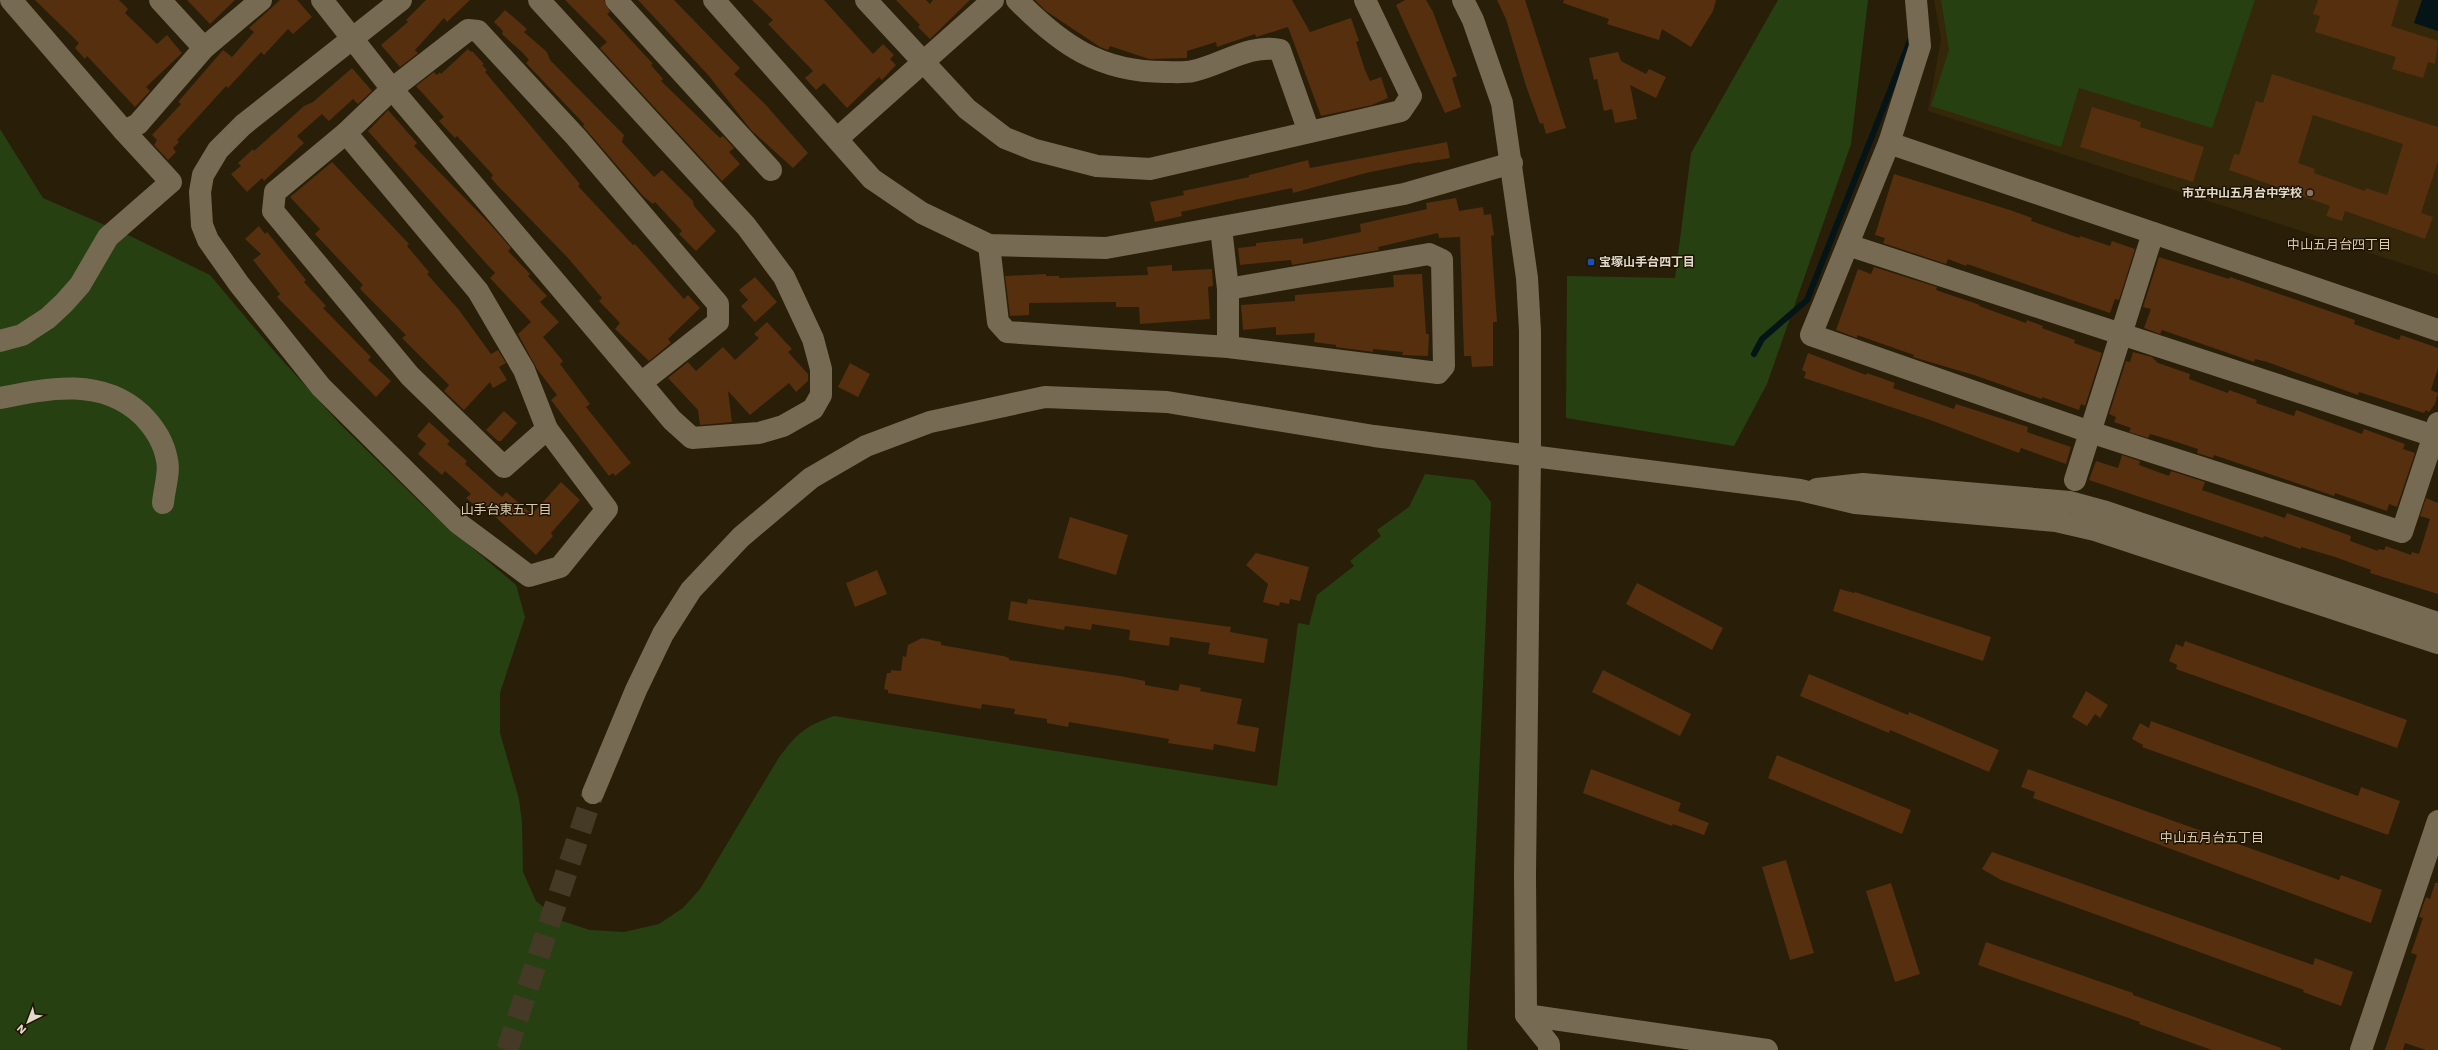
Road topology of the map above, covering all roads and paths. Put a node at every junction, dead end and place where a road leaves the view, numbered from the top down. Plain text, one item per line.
1 (11, 0) edge
2 (160, 0) edge
3 (261, 0) edge
4 (322, 0) edge
5 (401, 0) edge
6 (539, 0) edge
7 (616, 0) edge
8 (714, 0) edge
9 (866, 0) edge
10 (993, 0) edge
11 (1017, 0) edge
12 (1365, 0) edge
13 (1463, 0) edge
14 (1916, 0) edge
15 (354, 39) junction
16 (204, 48) junction
17 (922, 62) junction
18 (392, 89) junction
19 (124, 131) junction
20 (1309, 132) junction
21 (346, 133) junction
22 (838, 138) junction
23 (1889, 143) junction
24 (1512, 163) junction
25 (771, 170) dead end
26 (1221, 228) junction
27 (2153, 233) junction
28 (989, 245) junction
29 (1848, 245) junction
30 (1228, 288) junction
31 (2438, 330) edge
32 (2120, 336) junction
33 (0, 341) edge
34 (1228, 347) junction
35 (641, 383) junction
36 (0, 398) edge
37 (546, 429) junction
38 (2436, 430) edge
39 (2090, 432) junction
40 (1530, 456) junction
41 (2075, 480) dead end
42 (1800, 490) junction
43 (163, 502) dead end
44 (2438, 623) edge
45 (2438, 643) edge
46 (593, 793) tunnel mouth
47 (2438, 821) edge
48 (1526, 1015) junction
49 (1549, 1050) edge
50 (1767, 1050) edge
51 (2361, 1050) edge

1 - 19 street
2 - 16 street
3 - 16 street
4 - 15 street
5 - 15 street
6 - 35 street
7 - 25 street
8 - 22 street
9 - 17 street
10 - 17 street
11 - 20 street
12 - 20 street
13 - 24 street
14 - 23 street
15 - 18 street
15 - 37 street
16 - 19 street
17 - 20 street
17 - 22 street
18 - 21 street
18 - 35 street
18 - 35 street
19 - 33 street
21 - 37 street
21 - 37 street
22 - 28 street
23 - 27 street
23 - 29 street
24 - 26 street
24 - 40 street
26 - 28 street
26 - 30 street
27 - 31 street
27 - 32 street
28 - 34 street
29 - 32 street
29 - 39 street
30 - 34 street
30 - 34 street
32 - 38 street
32 - 39 street
36 - 43 street
38 - 39 street
39 - 41 street
40 - 42 street
40 - 46 street
40 - 48 street
42 - 44 street
42 - 45 street
47 - 51 street
48 - 49 street
48 - 50 street

